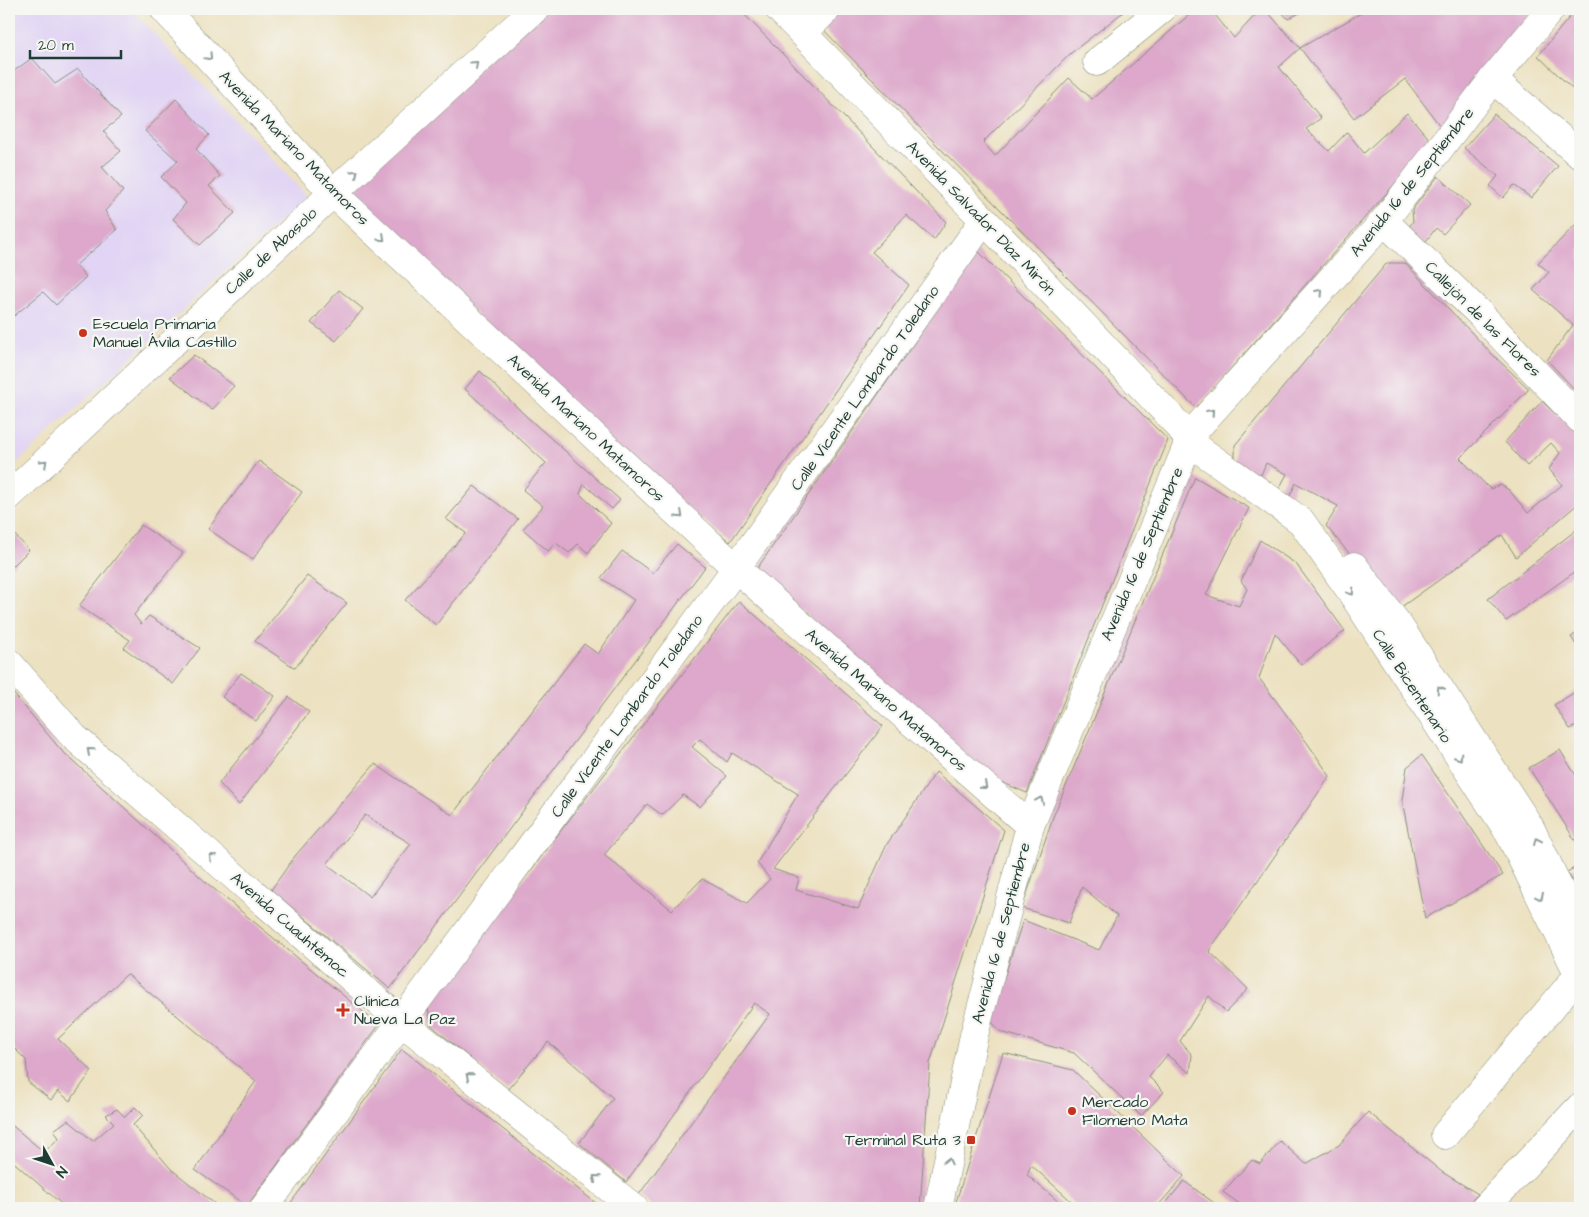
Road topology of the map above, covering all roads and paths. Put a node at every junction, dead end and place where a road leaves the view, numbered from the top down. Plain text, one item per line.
1 (164, 9) edge
2 (536, 9) edge
3 (779, 9) edge
4 (827, 9) edge
5 (1162, 9) edge
6 (1551, 9) edge
7 (803, 33) junction
8 (1097, 62) dead end
9 (1493, 79) junction
10 (1580, 154) edge
11 (333, 193) junction
12 (984, 220) junction
13 (1384, 221) junction
14 (1580, 419) edge
15 (1188, 434) junction
16 (9, 496) edge
17 (736, 568) junction
18 (9, 663) edge
19 (1030, 826) junction
20 (1580, 932) edge
21 (1580, 974) edge
22 (402, 1022) junction
23 (1580, 1107) edge
24 (1446, 1135) dead end
25 (264, 1208) edge
26 (634, 1208) edge
27 (938, 1208) edge
28 (1485, 1208) edge

1 -> 11 street, Avenida Mariano Matamoros
11 -> 2 street, Calle de Abasolo
3 - 7 street, Avenida Salvador Díaz Mirón
4 - 7 street
5 - 8 street
6 - 9 street, Avenida 16 de Septiembre
7 - 12 street, Avenida Salvador Díaz Mirón
9 - 10 street
9 - 13 street, Avenida 16 de Septiembre
16 -> 11 street, Calle de Abasolo
11 -> 17 street, Avenida Mariano Matamoros
12 - 15 street, Avenida Salvador Díaz Mirón
12 - 17 street, Calle Vicente Lombardo Toledano
13 - 14 street, Callejón de las Flores
15 -> 13 street, Avenida 16 de Septiembre
19 -> 15 street, Avenida 16 de Septiembre
20 -> 15 street, Calle Bicentenario
15 -> 21 street, Calle Bicentenario
17 -> 19 street, Avenida Mariano Matamoros
17 - 22 street, Calle Vicente Lombardo Toledano
22 -> 18 street, Avenida Cuauhtémoc
27 -> 19 street, Avenida 16 de Septiembre
21 - 24 street
22 - 25 street, Calle Vicente Lombardo Toledano
26 -> 22 street, Avenida Cuauhtémoc
23 - 28 street

